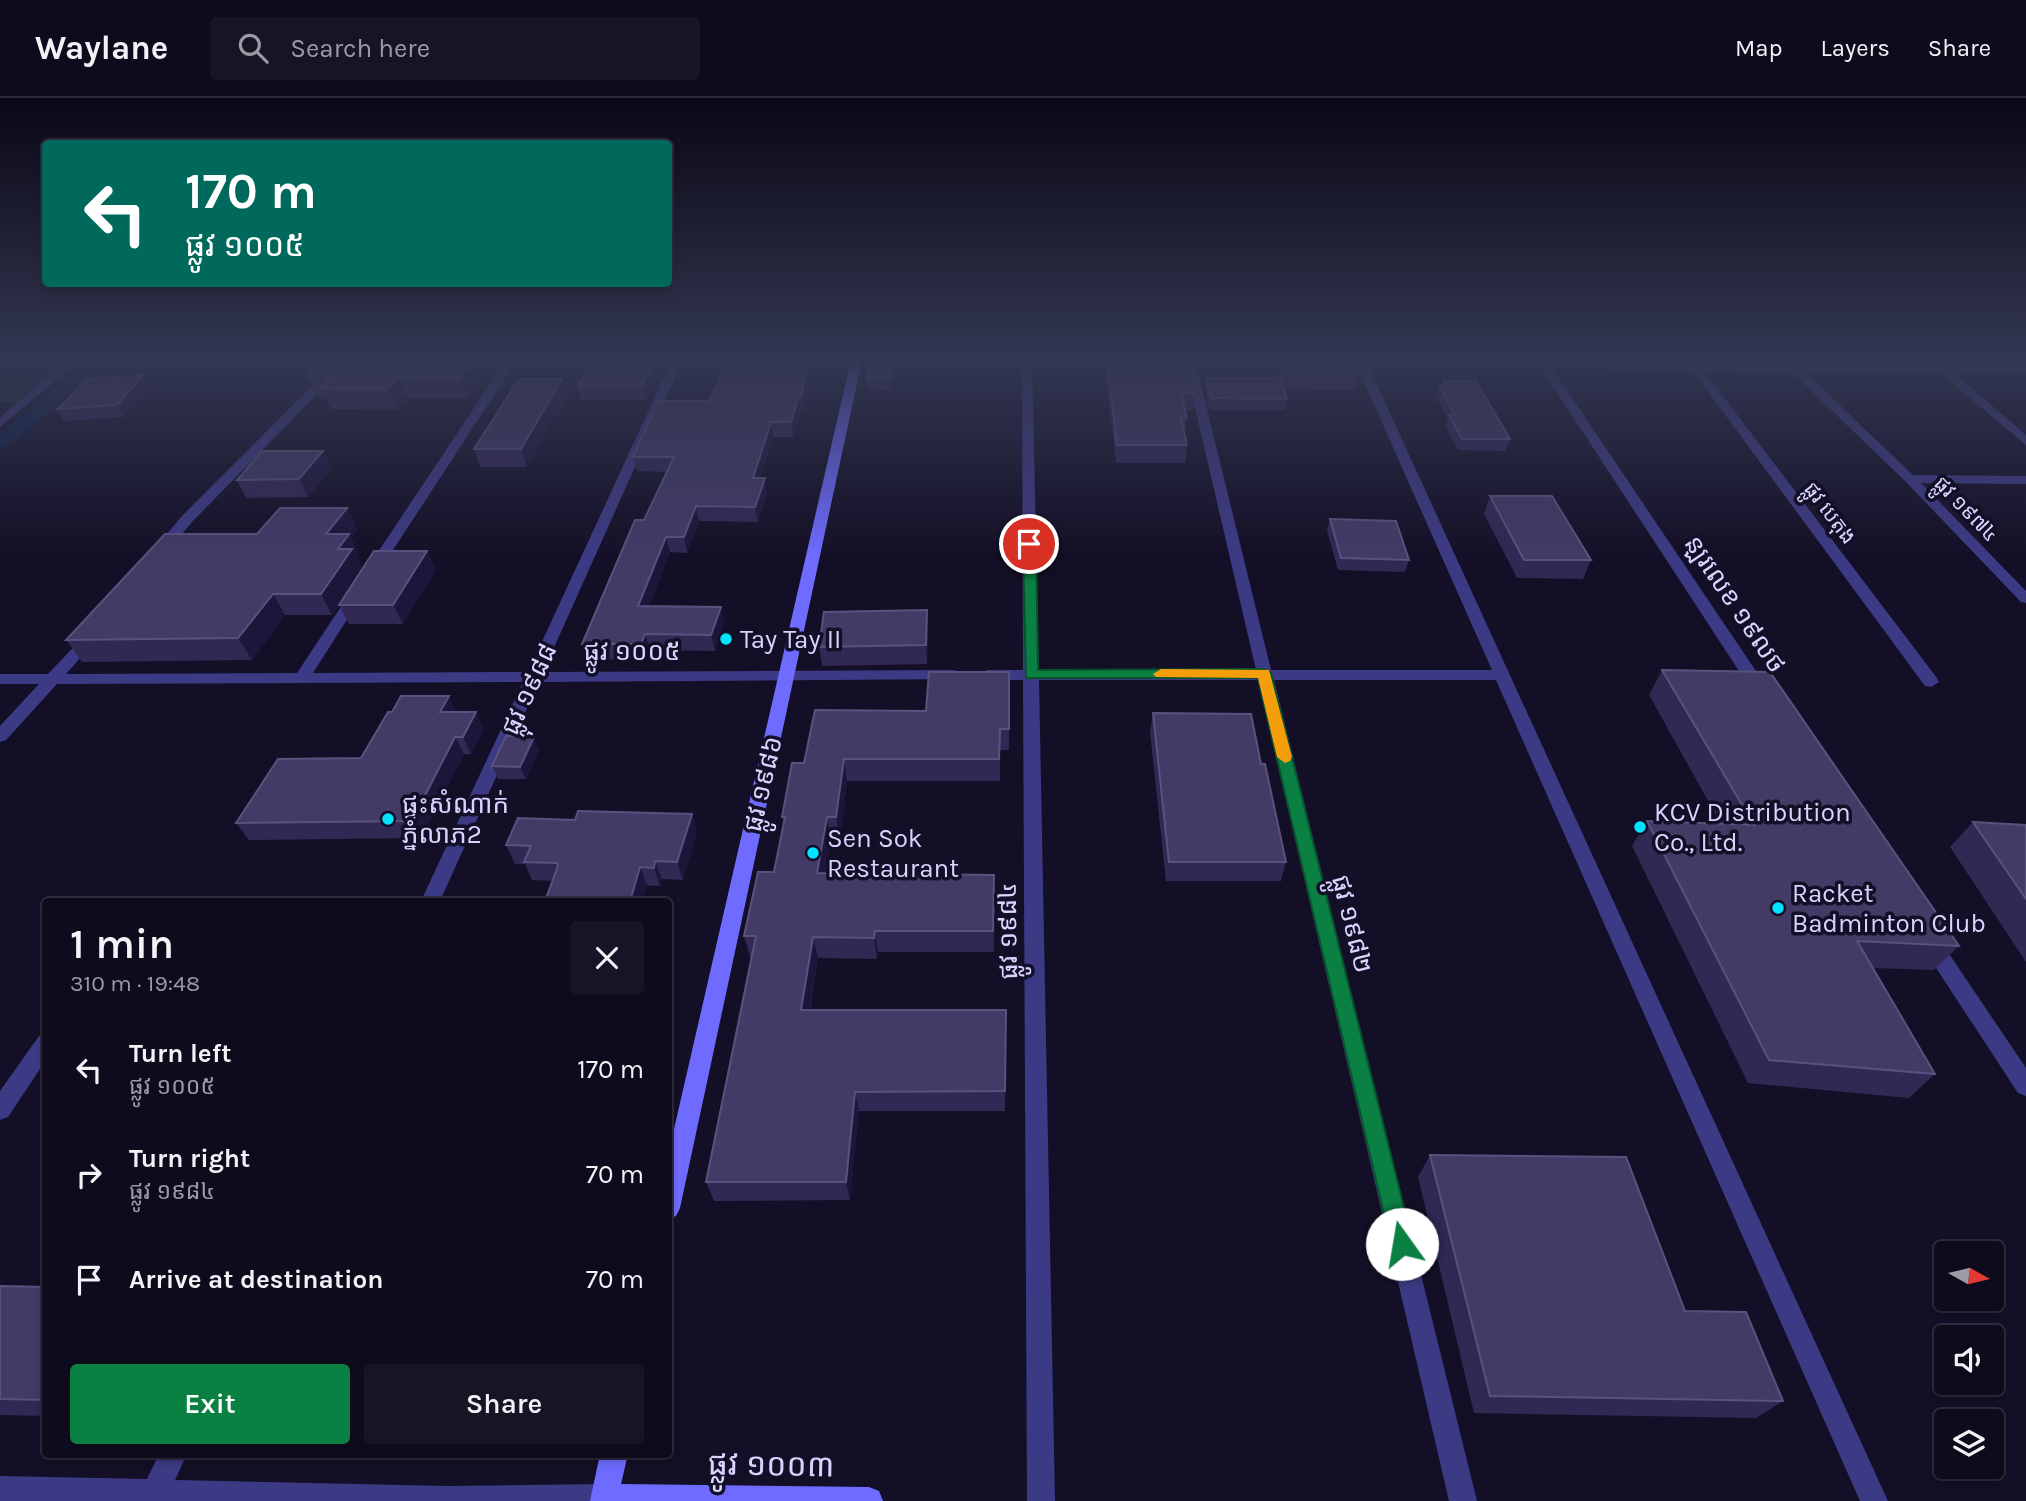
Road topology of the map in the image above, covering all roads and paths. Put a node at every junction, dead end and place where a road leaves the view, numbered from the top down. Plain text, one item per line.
1 (280, 425) edge
2 (469, 425) edge
3 (648, 425) edge
4 (842, 425) edge
5 (1028, 425) edge
6 (1205, 425) edge
7 (1389, 425) edge
8 (1585, 425) edge
9 (1739, 425) edge
10 (1855, 425) edge
11 (2008, 425) edge
12 (2026, 441) edge
13 (1910, 479) junction
14 (2026, 480) edge
15 (149, 564) edge
16 (2026, 598) edge
17 (100, 627) edge
18 (1264, 673) junction
19 (1031, 674) junction
20 (787, 675) junction
21 (1502, 675) junction
22 (535, 676) junction
23 (302, 677) junction
24 (53, 678) junction
25 (0, 679) edge
26 (1931, 682) dead end
27 (1774, 710) edge
28 (0, 736) edge
29 (432, 898) edge
30 (1919, 926) edge
31 (42, 1048) edge
32 (2026, 1086) edge
33 (0, 1110) edge
34 (672, 1190) edge
35 (171, 1458) edge
36 (613, 1458) edge
37 (0, 1490) edge
38 (156, 1492) junction
39 (604, 1500) edge
40 (869, 1501) edge
41 (1041, 1501) edge
42 (1463, 1501) edge
43 (1874, 1501) edge

1 - 15 street
2 - 23 street
3 - 22 street, ផ្លុវ ១៩៨៨
4 - 20 main road, ផ្លូវ ១៩៨៦
5 - 19 street, ផ្លូវ ១៩៨៤
6 - 18 street, ផ្លូវ ១៩៨២
7 - 21 street
8 - 27 street, ន្ឡរលេខ ១៩លថ
9 - 26 street, ផ្លូវ បេតុង
10 - 13 street, ផ្លូវ ១៩៧៤
11 - 12 street
13 - 14 street
13 - 16 street, ផ្លូវ ១៩៧៤
17 - 24 street
18 - 19 street, ផ្លូវ ១០០៥
18 - 21 street, ផ្លូវ ១០០៥
18 - 42 street, ផ្លូវ ១៩៨២
19 - 20 street, ផ្លូវ ១០០៥
19 - 41 street, ផ្លូវ ១៩៨៤
20 - 22 street, ផ្លូវ ១០០៥
20 - 34 main road, ផ្លូវ ១៩៨៦
21 - 43 street
22 - 23 street, ផ្លូវ ១០០៥
22 - 29 street, ផ្លុវ ១៩៨៨
23 - 24 street, ផ្លូវ ១០០៥
24 - 25 street, ផ្លូវ ១០០៥
24 - 28 street
30 - 32 street
31 - 33 street
35 - 38 street
36 - 39 main road
37 - 38 street, ផ្លូវ ១០០៣
38 - 39 street, ផ្លូវ ១០០៣
39 - 40 main road, ផ្លូវ ១០០៣

